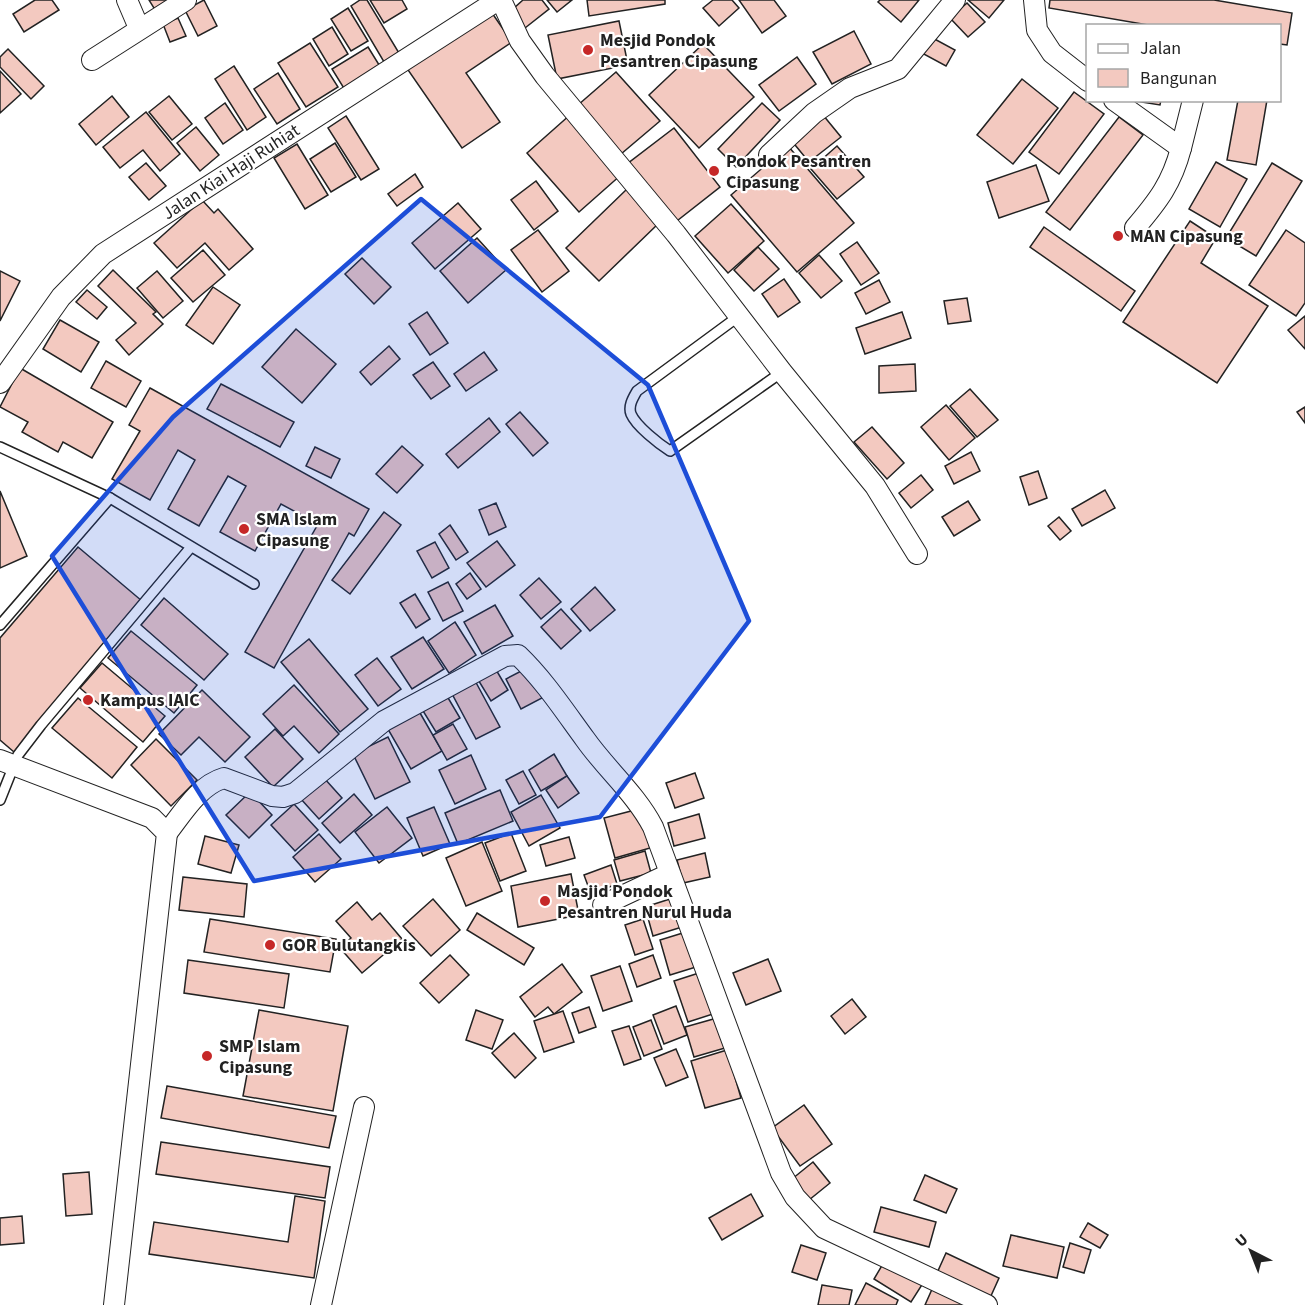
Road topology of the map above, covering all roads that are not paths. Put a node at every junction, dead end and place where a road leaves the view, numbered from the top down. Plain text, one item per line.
1 (127, 0) edge
2 (186, 0) edge
3 (500, 0) edge
4 (955, 0) edge
5 (1034, 0) edge
6 (140, 28) junction
7 (92, 60) dead end
8 (1086, 79) edge
9 (1117, 102) edge
10 (1193, 102) edge
11 (1181, 148) junction
12 (769, 155) dead end
13 (1135, 228) dead end
14 (739, 316) junction
15 (782, 372) junction
16 (0, 383) edge
17 (0, 447) edge
18 (110, 498) junction
19 (192, 546) junction
20 (917, 554) dead end
21 (254, 584) dead end
22 (0, 626) edge
23 (7, 762) edge
24 (0, 800) edge
25 (167, 833) junction
26 (669, 874) junction
27 (603, 905) dead end
28 (364, 1107) dead end
29 (114, 1305) edge
30 (321, 1305) edge
31 (987, 1305) edge

1 - 6 street
2 - 6 street
3 - 14 street
3 - 16 street, Jalan Kiai Haji Ruhiat
4 - 12 street
5 - 8 street
6 - 7 street
9 - 11 street
10 - 11 street
11 - 13 street
14 - 15 street
14 - 15 lane
15 - 20 street
17 - 18 lane
18 - 19 lane
18 - 22 lane
19 - 21 lane
19 - 23 lane
23 - 24 lane
23 - 25 street
25 - 26 street
25 - 29 street
26 - 27 street
26 - 31 street
28 - 30 street

